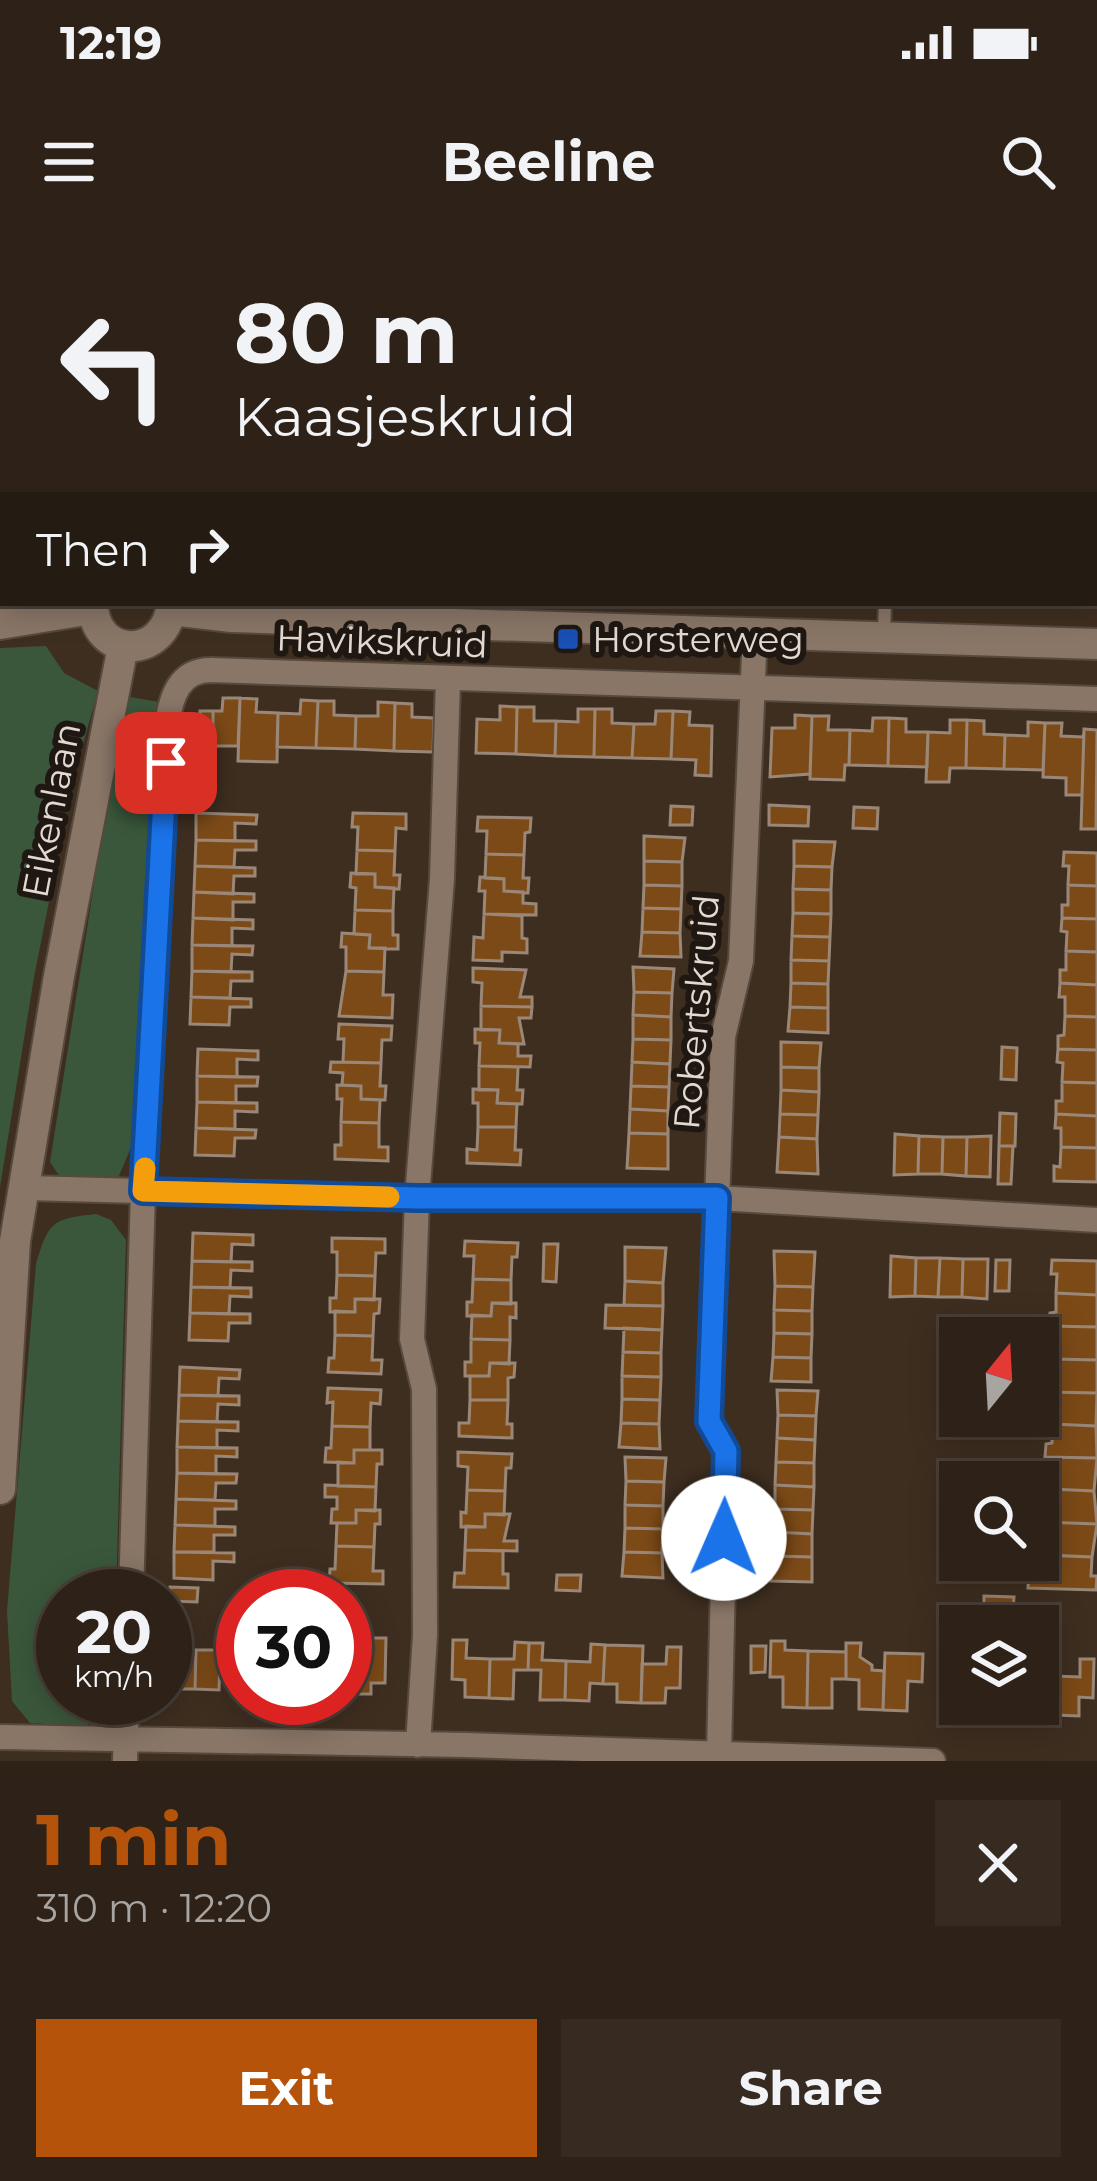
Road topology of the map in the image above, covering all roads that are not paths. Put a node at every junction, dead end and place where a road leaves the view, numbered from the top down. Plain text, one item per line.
1 (92, 606) edge
2 (885, 606) edge
3 (171, 607) edge
4 (2, 624) edge
5 (755, 632) junction
6 (884, 634) junction
7 (1097, 644) edge
8 (123, 646) junction
9 (448, 680) junction
10 (753, 690) junction
11 (1097, 699) edge
12 (26, 1188) junction
13 (143, 1191) junction
14 (417, 1198) junction
15 (717, 1198) junction
16 (1097, 1220) edge
17 (0, 1489) edge
18 (131, 1569) edge
19 (0, 1737) edge
20 (418, 1745) junction
21 (126, 1749) edge
22 (467, 1753) edge
23 (719, 1754) junction
24 (851, 1761) edge
25 (933, 1761) edge

1 - 4 street
1 - 8 street
2 - 6 lane
3 - 5 street
3 - 8 street
5 - 6 street
5 - 10 street, Robertskruid
6 - 7 street
8 - 12 street, Eikenlaan
9 - 10 street, Havikskruid
9 - 13 street, Havikskruid
9 - 14 street
10 - 11 street, Havikskruid
10 - 15 street, Robertskruid
12 - 13 street
12 - 17 street, Eikenlaan
13 - 14 street
13 - 18 street, Havikskruid
14 - 15 street
14 - 20 street
15 - 16 street
15 - 23 street, Robertskruid
19 - 21 street
20 - 21 street
20 - 22 street
22 - 23 street
23 - 24 street
24 - 25 street

